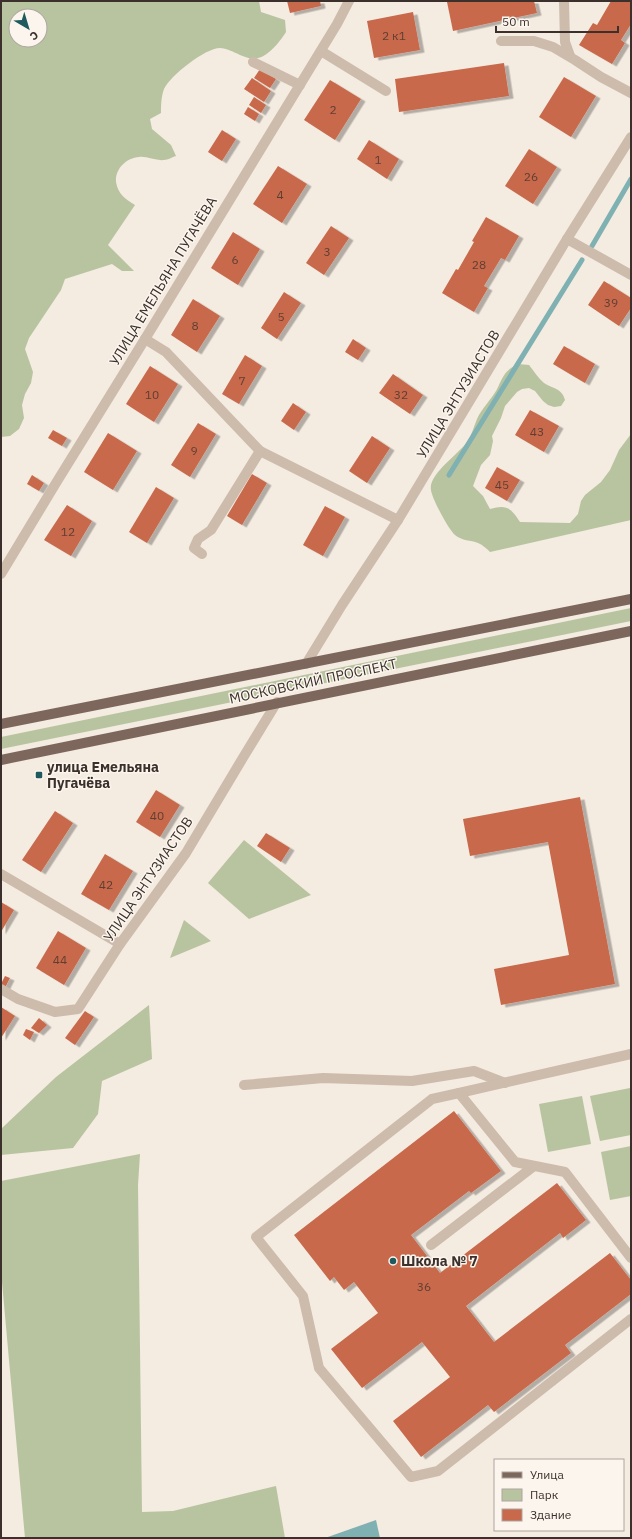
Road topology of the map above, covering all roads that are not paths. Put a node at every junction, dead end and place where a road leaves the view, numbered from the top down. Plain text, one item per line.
1 (349, 1) edge
2 (564, 1) edge
3 (501, 41) dead end
4 (321, 51) junction
5 (570, 56) junction
6 (253, 62) dead end
7 (300, 85) junction
8 (386, 91) dead end
9 (631, 93) edge
10 (631, 137) edge
11 (567, 238) junction
12 (631, 275) edge
13 (145, 339) junction
14 (260, 451) junction
15 (398, 520) junction
16 (202, 554) dead end
17 (1, 574) edge
18 (631, 599) edge
19 (631, 631) edge
20 (306, 664) junction
21 (278, 702) junction
22 (1, 724) edge
23 (1, 760) edge
24 (1, 874) edge
25 (120, 944) junction
26 (1, 990) edge
27 (631, 1054) edge
28 (504, 1083) junction
29 (244, 1085) dead end
30 (459, 1093) junction
31 (534, 1166) junction
32 (431, 1245) dead end
33 (631, 1258) edge
34 (631, 1319) edge

1 - 4 street, УЛИЦА ЕМЕЛЬЯНА ПУГАЧЁВА
2 - 5 street
3 - 5 street
4 - 7 street, УЛИЦА ЕМЕЛЬЯНА ПУГАЧЁВА
4 - 8 street
5 - 9 street
6 - 7 street
7 - 13 street, УЛИЦА ЕМЕЛЬЯНА ПУГАЧЁВА
10 - 11 street, УЛИЦА ЭНТУЗИАСТОВ
11 - 12 street
11 - 15 street, УЛИЦА ЭНТУЗИАСТОВ
13 - 14 street
13 - 17 street, УЛИЦА ЕМЕЛЬЯНА ПУГАЧЁВА
14 - 15 street
14 - 16 street
15 - 20 street, УЛИЦА ЭНТУЗИАСТОВ
18 - 20 main road, МОСКОВСКИЙ ПРОСПЕКТ
19 - 21 main road, МОСКОВСКИЙ ПРОСПЕКТ
20 - 22 main road, МОСКОВСКИЙ ПРОСПЕКТ
21 - 23 main road, МОСКОВСКИЙ ПРОСПЕКТ
21 - 25 street, УЛИЦА ЭНТУЗИАСТОВ
24 - 25 street
25 - 26 street, УЛИЦА ЭНТУЗИАСТОВ
27 - 28 street
28 - 29 street
28 - 30 street
30 - 31 street
30 - 34 street
31 - 32 street
31 - 33 street

